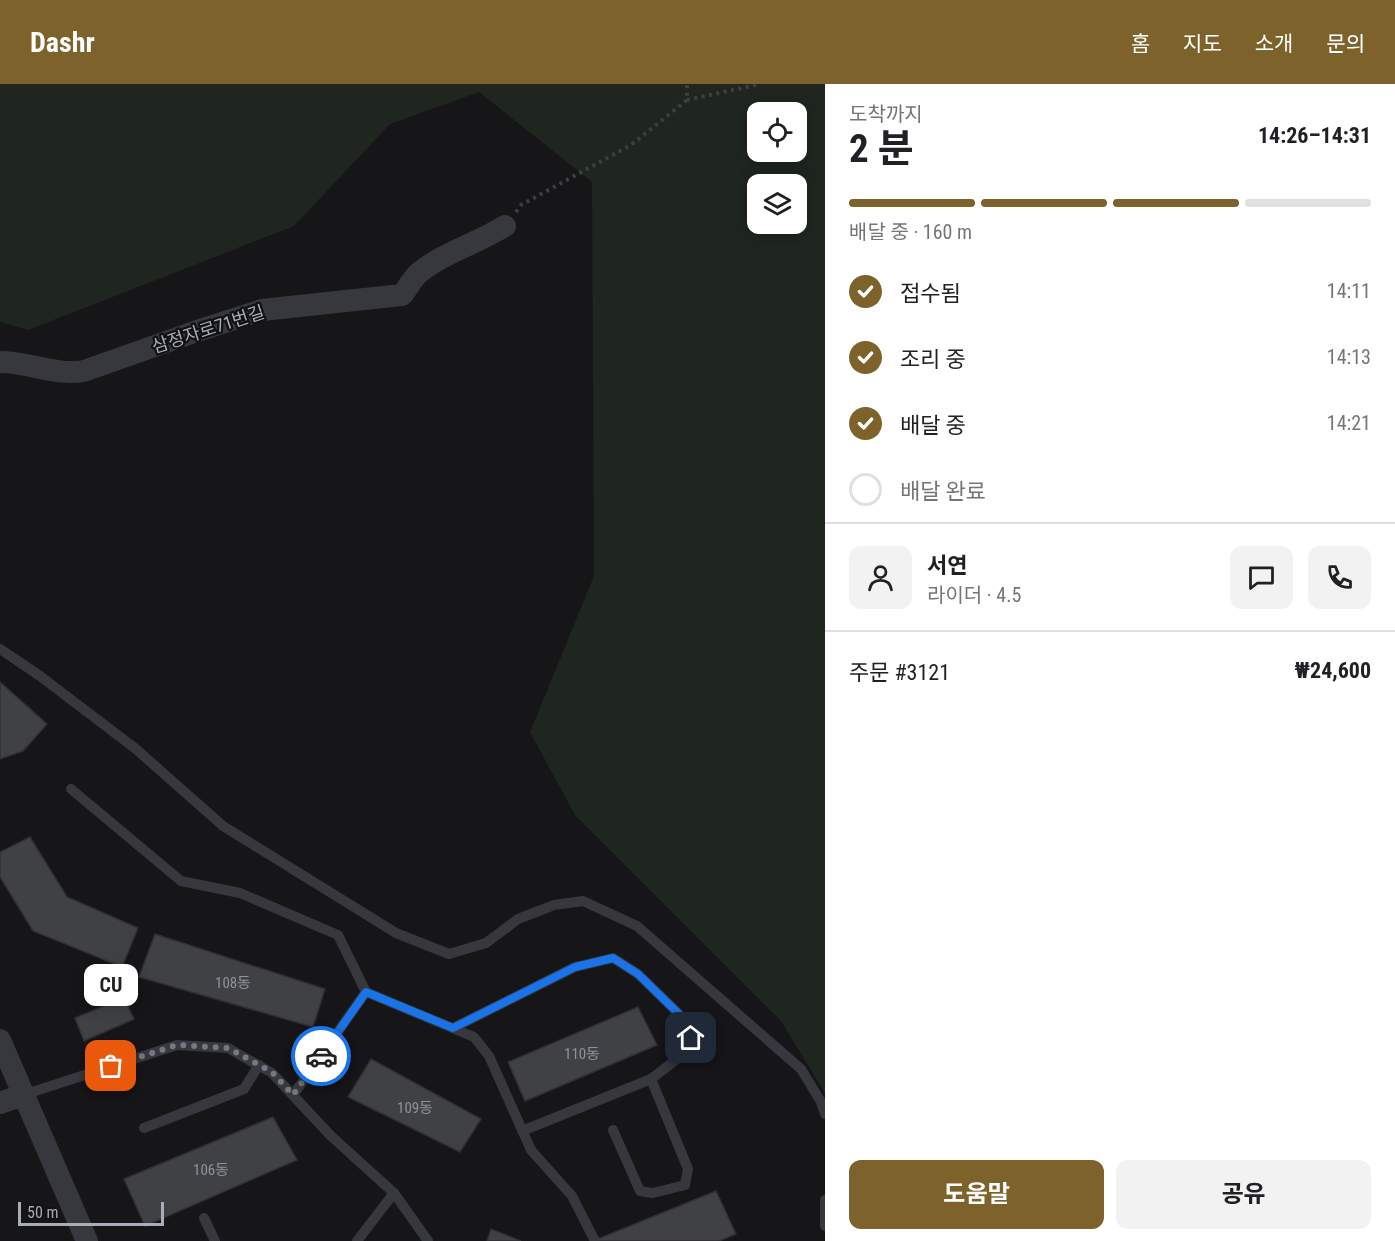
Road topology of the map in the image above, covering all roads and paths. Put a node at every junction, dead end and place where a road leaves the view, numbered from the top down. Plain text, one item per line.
1 (687, 84) edge
2 (760, 84) edge
3 (687, 100) junction
4 (505, 226) joint
5 (0, 362) edge
6 (0, 649) edge
7 (71, 789) dead end
8 (366, 992) junction
9 (453, 1028) junction
10 (0, 1040) edge
11 (259, 1065) junction
12 (651, 1079) junction
13 (23, 1095) junction
14 (293, 1095) junction
15 (0, 1103) edge
16 (825, 1114) edge
17 (144, 1128) dead end
18 (522, 1131) junction
19 (613, 1131) dead end
20 (394, 1193) junction
21 (825, 1200) edge
22 (204, 1218) dead end
23 (825, 1226) edge
24 (87, 1241) edge
25 (215, 1241) edge
26 (357, 1241) edge
27 (428, 1241) edge
28 (595, 1241) edge

1 - 3 path
2 - 3 path
3 - 4 path
4 - 5 street, 삼정자로71번길
6 - 16 lane
7 - 8 lane
8 - 9 lane
8 - 14 lane
9 - 12 lane
9 - 18 lane
10 - 13 street
11 - 13 lane
11 - 14 lane
11 - 17 lane
12 - 18 lane
12 - 19 lane
13 - 15 street
13 - 24 street
14 - 20 lane
18 - 28 lane
20 - 26 lane
20 - 27 lane
21 - 23 lane
22 - 25 lane

